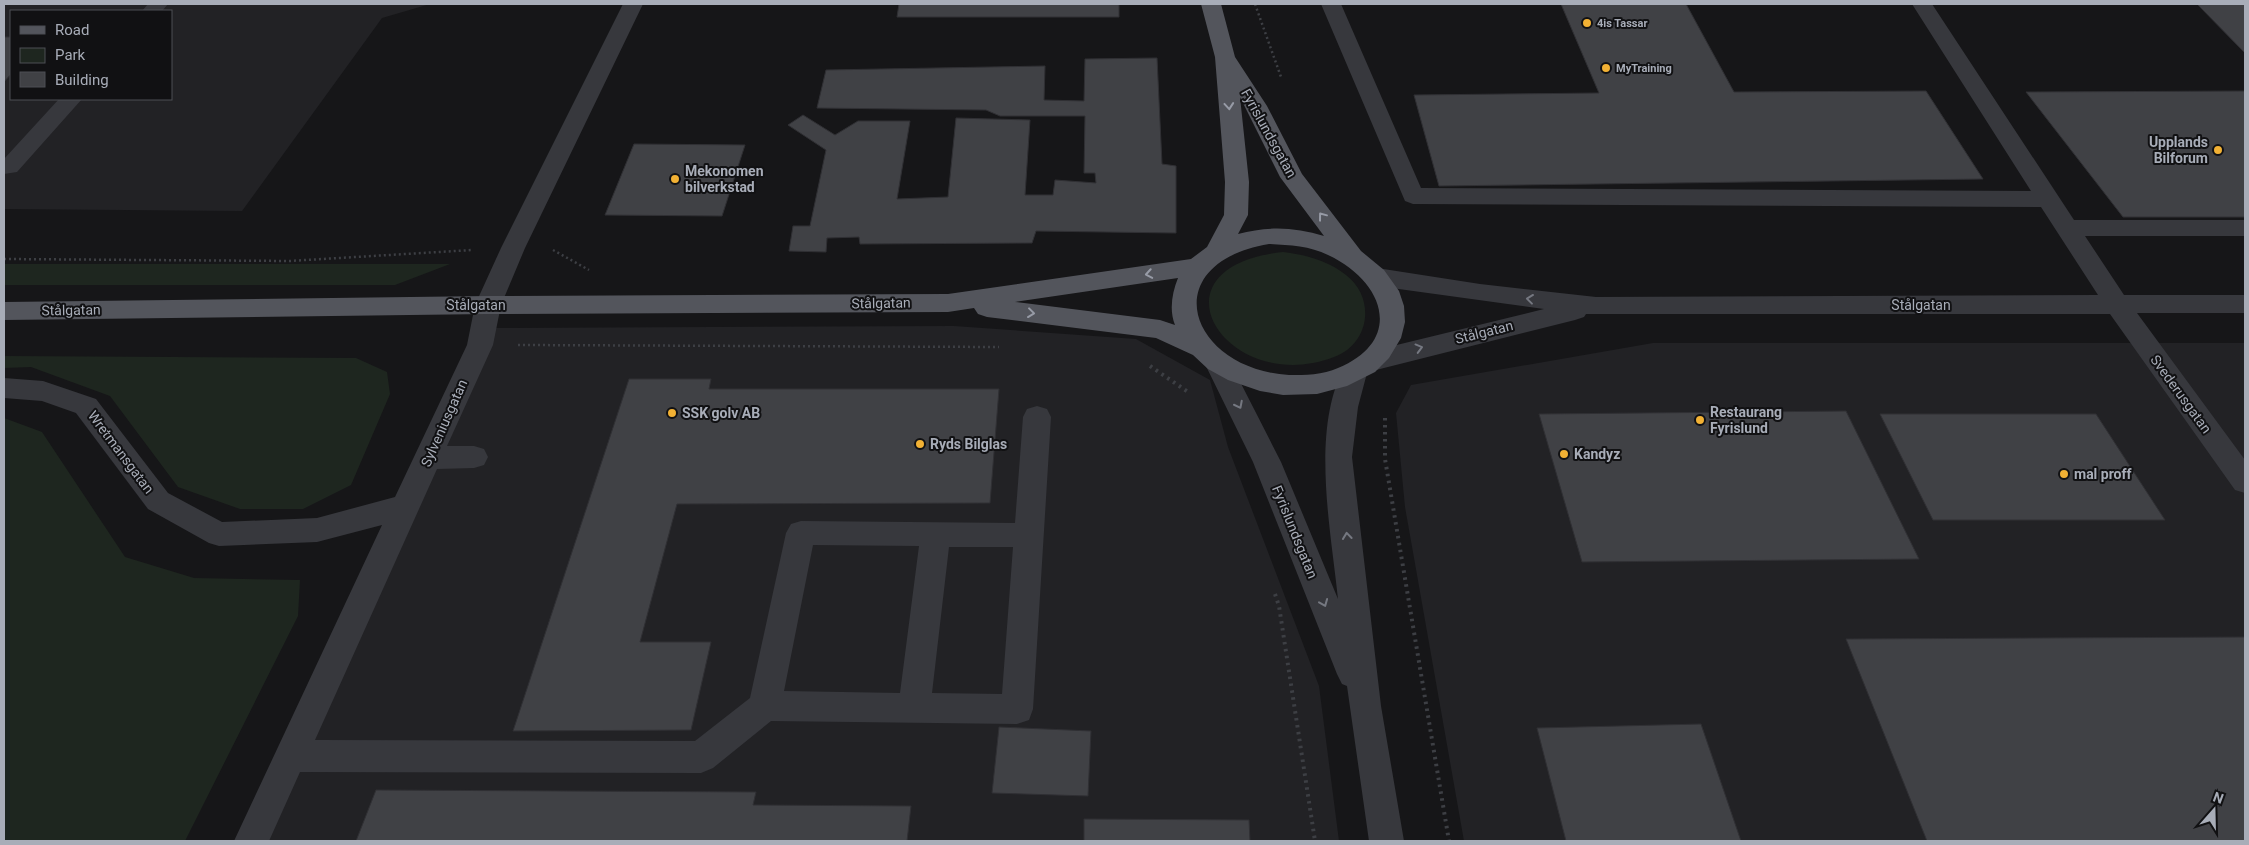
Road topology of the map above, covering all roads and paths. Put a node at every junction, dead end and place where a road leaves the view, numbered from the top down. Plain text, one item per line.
1 (633, 4) edge
2 (1211, 4) edge
3 (1331, 4) edge
4 (1922, 4) edge
5 (1225, 57) junction
6 (70, 100) edge
7 (4, 167) edge
8 (2048, 200) junction
9 (2067, 228) junction
10 (2245, 228) edge
11 (513, 248) junction
12 (1217, 251) junction
13 (1352, 255) junction
14 (4, 259) edge
15 (1198, 267) junction
16 (591, 271) dead end
17 (1377, 277) junction
18 (948, 303) junction
19 (2245, 304) edge
20 (488, 305) junction
21 (2117, 305) junction
22 (1596, 306) junction
23 (4, 311) edge
24 (480, 345) junction
25 (1006, 347) dead end
26 (1210, 356) junction
27 (1147, 363) dead end
28 (1363, 367) junction
29 (4, 388) edge
30 (1193, 398) dead end
31 (1385, 416) dead end
32 (1037, 417) dead end
33 (474, 457) dead end
34 (1338, 457) junction
35 (429, 458) junction
36 (1385, 460) junction
37 (2245, 482) edge
38 (407, 506) junction
39 (936, 533) junction
40 (1029, 535) junction
41 (1273, 587) dead end
42 (765, 706) junction
43 (1365, 706) junction
44 (914, 708) junction
45 (290, 756) junction
46 (250, 841) edge
47 (1315, 841) edge
48 (1386, 841) edge
49 (1449, 841) edge

1 - 11 street, Sylveniusgatan
2 - 5 main road, Fyrislundsgatan
3 - 8 street
4 - 8 street, Svederusgatan
5 -> 12 main road, Fyrislundsgatan
13 -> 5 main road, Fyrislundsgatan
6 - 7 street
8 - 9 street, Svederusgatan
9 - 10 street
9 - 21 street, Svederusgatan
11 - 14 path
11 - 16 path
11 - 20 street, Sylveniusgatan
12 - 13 main road
12 - 15 main road
13 - 17 main road
15 -> 18 main road, Stålgatan
15 - 26 main road
22 -> 17 street, Stålgatan
17 - 28 main road
18 - 20 main road, Stålgatan
18 -> 26 main road, Stålgatan
19 - 21 street, Stålgatan
20 - 23 main road, Stålgatan
20 - 24 street, Sylveniusgatan
21 - 22 street, Stålgatan
21 - 37 street, Svederusgatan
28 -> 22 street, Stålgatan
24 - 25 path
24 - 35 street, Sylveniusgatan
26 - 28 main road, Stålgatan
26 -> 43 street, Fyrislundsgatan
27 - 30 path
28 - 34 street, Fyrislundsgatan
29 - 38 street, Wretmansgatan
31 - 36 path
32 - 40 street
33 - 35 street
34 - 36 path
43 -> 34 street, Fyrislundsgatan
35 - 38 street, Sylveniusgatan
36 - 49 path
38 - 45 street, Sylveniusgatan
39 - 40 street
39 - 42 street
39 - 44 street
40 - 44 street
41 - 47 path
42 - 44 street
42 - 45 street
43 - 48 street, Fyrislundsgatan
45 - 46 street, Sylveniusgatan

